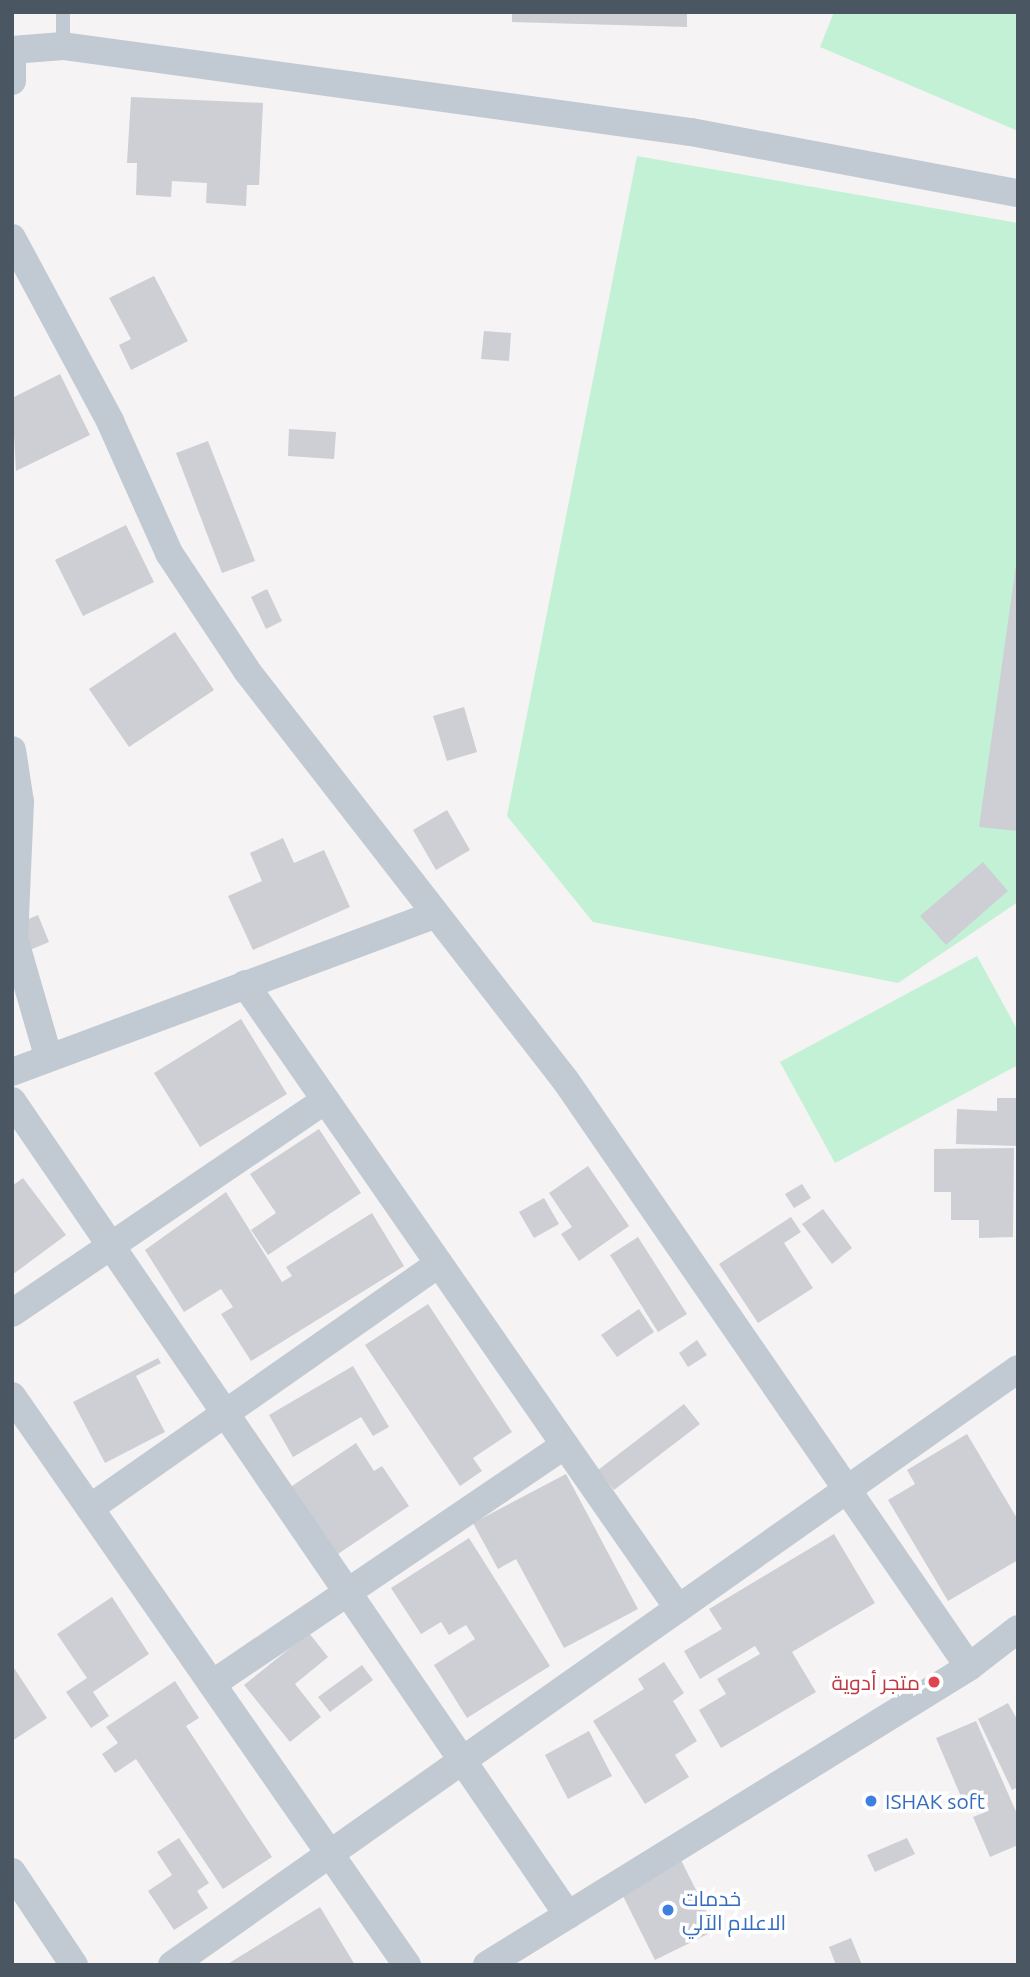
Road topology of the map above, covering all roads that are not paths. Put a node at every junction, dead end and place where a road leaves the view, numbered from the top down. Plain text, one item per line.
1 (63, 12) edge
2 (63, 46) junction
3 (12, 50) edge
4 (12, 59) edge
5 (12, 81) edge
6 (1018, 193) edge
7 (12, 238) edge
8 (12, 750) edge
9 (436, 914) junction
10 (245, 984) junction
11 (48, 1055) junction
12 (12, 1072) edge
13 (326, 1100) junction
14 (12, 1101) edge
15 (111, 1246) junction
16 (439, 1264) junction
17 (12, 1313) edge
18 (1018, 1369) edge
19 (12, 1395) edge
20 (226, 1412) junction
21 (21, 1428) edge
22 (565, 1445) junction
23 (846, 1487) junction
24 (90, 1508) junction
25 (349, 1591) junction
26 (678, 1608) junction
27 (1018, 1629) edge
28 (970, 1667) junction
29 (212, 1684) junction
30 (464, 1759) junction
31 (332, 1856) junction
32 (12, 1872) edge
33 (568, 1915) junction
34 (74, 1965) edge
35 (172, 1965) edge
36 (407, 1965) edge
37 (488, 1965) edge

1 - 2 lane
2 - 3 street
2 - 6 street
4 - 5 street
7 - 9 street
8 - 11 street
9 - 10 street
9 - 23 street
10 - 11 street
10 - 13 street
11 - 12 street
13 - 15 street
13 - 16 street
14 - 15 street
15 - 17 street
15 - 20 street
16 - 20 street
16 - 22 street
18 - 23 street
19 - 21 street
20 - 24 street
20 - 25 street
21 - 24 street
22 - 25 street
22 - 26 street
23 - 26 street
23 - 28 street
24 - 29 street
25 - 29 street
25 - 30 street
26 - 30 street
27 - 28 street
28 - 33 street
29 - 31 street
30 - 31 street
30 - 33 street
31 - 35 street
31 - 36 street
32 - 34 street
33 - 37 street

